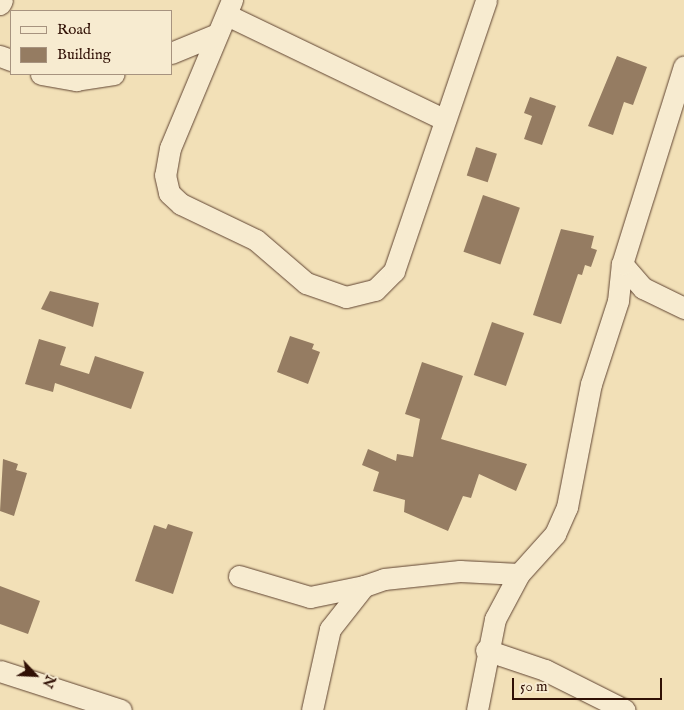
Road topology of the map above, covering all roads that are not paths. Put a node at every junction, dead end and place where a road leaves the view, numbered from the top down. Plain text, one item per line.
1 (2, 0) edge
2 (486, 0) edge
3 (0, 4) edge
4 (229, 7) edge
5 (216, 34) junction
6 (172, 53) edge
7 (684, 66) edge
8 (47, 75) edge
9 (108, 75) edge
10 (443, 119) junction
11 (622, 264) junction
12 (684, 308) edge
13 (519, 574) junction
14 (239, 576) dead end
15 (364, 586) junction
16 (486, 650) junction
17 (0, 671) edge
18 (120, 710) edge
19 (312, 710) edge
20 (477, 710) edge
21 (625, 710) edge

1 - 3 street
2 - 10 street
4 - 5 street
4 - 10 street
5 - 6 street
5 - 10 street
7 - 11 street
8 - 9 street
11 - 12 street
11 - 13 street
13 - 15 street
13 - 16 street
14 - 15 street
15 - 19 street
16 - 20 street
16 - 21 street
17 - 18 street

